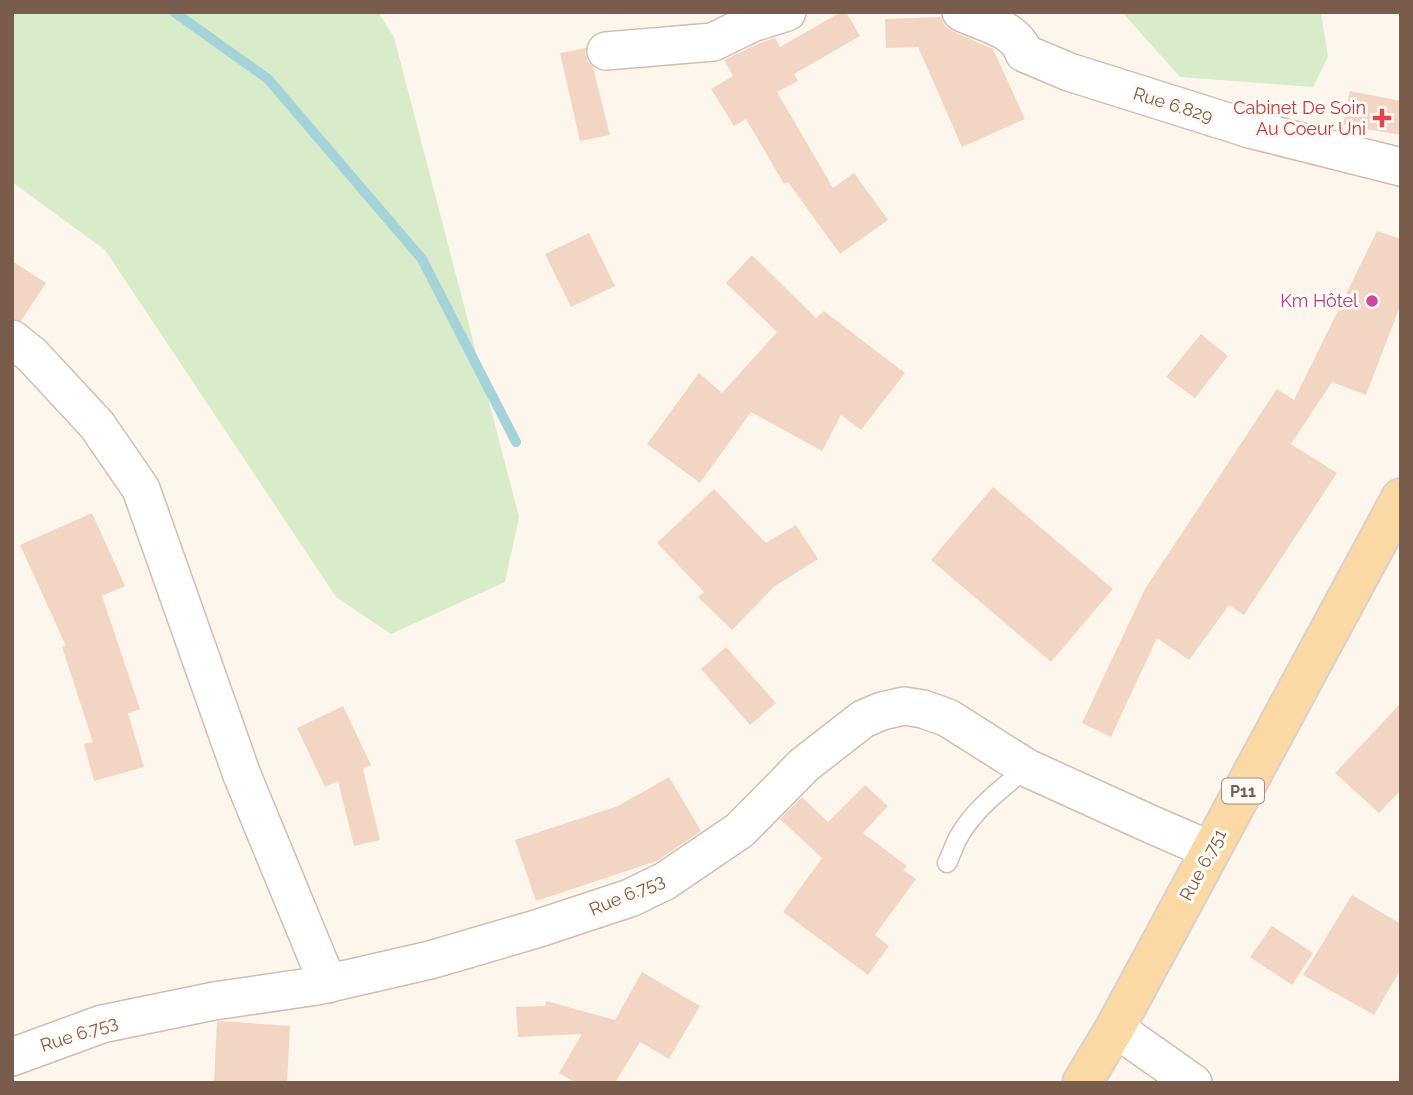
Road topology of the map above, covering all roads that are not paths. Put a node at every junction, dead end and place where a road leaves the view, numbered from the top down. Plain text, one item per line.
1 (786, 12) edge
2 (961, 12) edge
3 (606, 51) dead end
4 (1401, 167) edge
5 (12, 339) edge
6 (1401, 498) edge
7 (1027, 768) junction
8 (1210, 850) junction
9 (947, 863) dead end
10 (328, 984) junction
11 (1115, 1028) junction
12 (12, 1057) edge
13 (1082, 1083) edge
14 (1193, 1083) edge

1 - 3 street
2 - 4 street, Rue 6.829
5 - 10 street
6 - 8 main road, Rue 6.751 / P11
7 - 8 street, Rue 6.753
7 - 9 lane
7 - 10 street, Rue 6.753
8 - 11 main road, Rue 6.751 / P11
10 - 12 street, Rue 6.753
11 - 13 main road, Rue 6.751 / P11
11 - 14 street

